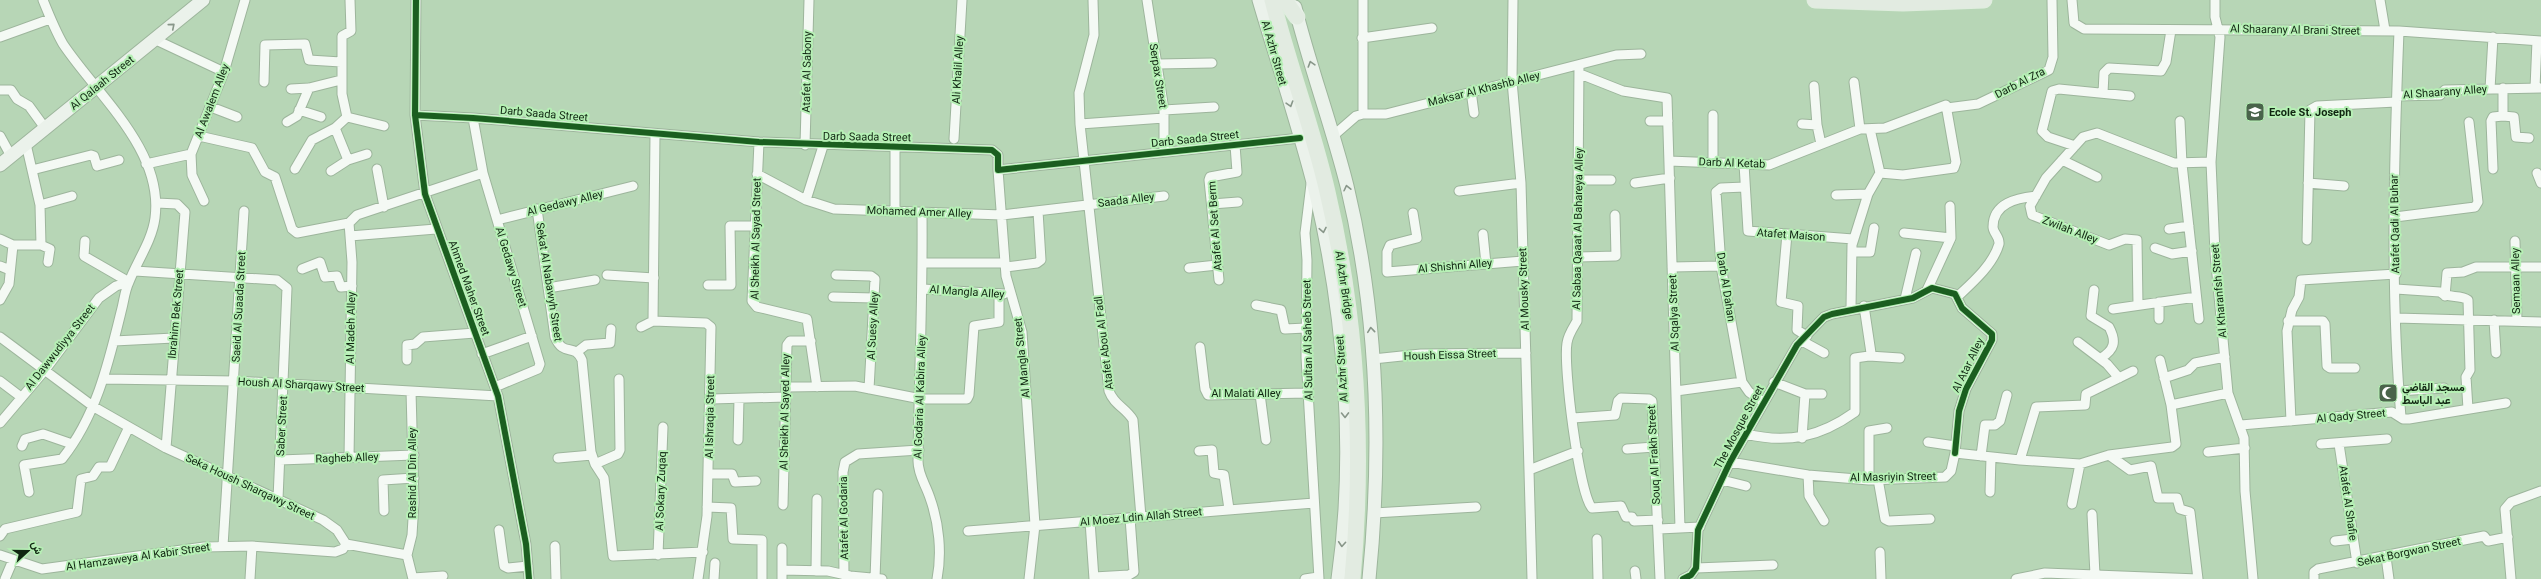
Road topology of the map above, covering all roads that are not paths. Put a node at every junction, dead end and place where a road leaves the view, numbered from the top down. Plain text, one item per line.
1 (43, 0) edge
2 (203, 0) edge
3 (245, 0) edge
4 (350, 0) edge
5 (416, 0) edge
6 (809, 0) edge
7 (962, 0) edge
8 (1092, 0) edge
9 (1147, 0) edge
10 (1259, 0) edge
11 (1284, 0) edge
12 (1363, 0) edge
13 (1513, 0) edge
14 (1815, 0) edge
15 (1984, 0) edge
16 (2052, 0) edge
17 (2072, 0) edge
18 (2215, 0) edge
19 (2380, 0) edge
20 (1297, 17) joint
21 (50, 19) junction
22 (1432, 28) dead end
23 (2219, 29) junction
24 (2171, 30) junction
25 (2385, 30) junction
26 (2399, 31) junction
27 (0, 37) edge
28 (2493, 37) junction
29 (1362, 38) junction
30 (156, 40) junction
31 (2539, 41) edge
32 (1641, 54) dead end
33 (341, 62) junction
34 (1212, 63) dead end
35 (1158, 64) junction
36 (1579, 69) junction
37 (224, 72) junction
38 (341, 80) junction
39 (1512, 81) junction
40 (264, 82) dead end
41 (1854, 82) dead end
42 (98, 86) junction
43 (1814, 86) dead end
44 (309, 88) junction
45 (2503, 88) junction
46 (2538, 88) edge
47 (291, 89) dead end
48 (2490, 89) junction
49 (0, 90) edge
50 (1471, 91) junction
51 (2103, 93) junction
52 (2130, 96) dead end
53 (2397, 99) junction
54 (1947, 106) junction
55 (211, 107) junction
56 (1214, 108) dead end
57 (299, 110) junction
58 (1474, 113) dead end
59 (1164, 114) junction
60 (1363, 114) junction
61 (1713, 115) dead end
62 (321, 116) dead end
63 (415, 116) junction
64 (2503, 116) junction
65 (237, 117) dead end
66 (347, 117) junction
67 (473, 118) junction
68 (1650, 121) dead end
69 (1668, 121) junction
70 (2180, 121) dead end
71 (287, 122) dead end
72 (2469, 122) dead end
73 (1080, 124) junction
74 (1802, 124) dead end
75 (1817, 125) junction
76 (384, 126) dead end
77 (45, 128) junction
78 (335, 128) junction
79 (1860, 129) junction
80 (1870, 129) junction
81 (655, 134) junction
82 (0, 136) edge
83 (199, 136) junction
84 (1333, 136) junction
85 (1300, 138) junction
86 (2529, 138) dead end
87 (954, 139) dead end
88 (759, 142) junction
89 (26, 144) junction
90 (1821, 144) junction
91 (805, 145) junction
92 (1235, 145) junction
93 (823, 146) junction
94 (2075, 146) junction
95 (895, 147) junction
96 (1164, 152) junction
97 (191, 154) junction
98 (367, 154) dead end
99 (11, 156) junction
100 (119, 160) dead end
101 (348, 160) junction
102 (2062, 160) junction
103 (1084, 161) junction
104 (1669, 161) junction
105 (2211, 162) junction
106 (1713, 163) junction
107 (0, 164) edge
108 (146, 164) junction
109 (1744, 164) junction
110 (2182, 164) junction
111 (295, 169) dead end
112 (377, 169) dead end
113 (2493, 169) dead end
114 (32, 170) junction
115 (998, 170) junction
116 (331, 171) dead end
117 (483, 173) junction
118 (1880, 173) junction
119 (2537, 173) dead end
120 (758, 174) junction
121 (2097, 176) dead end
122 (1312, 178) junction
123 (1670, 178) junction
124 (1579, 180) junction
125 (1611, 180) dead end
126 (1521, 182) junction
127 (1635, 183) dead end
128 (2308, 183) junction
129 (2541, 183) edge
130 (633, 186) dead end
131 (2344, 186) dead end
132 (1745, 187) junction
133 (1459, 191) dead end
134 (425, 194) junction
135 (1868, 194) junction
136 (1836, 195) dead end
137 (72, 196) dead end
138 (1164, 196) dead end
139 (2036, 196) junction
140 (806, 200) junction
141 (204, 201) dead end
142 (1238, 202) dead end
143 (157, 203) junction
144 (1212, 204) junction
145 (40, 205) junction
146 (1088, 205) junction
147 (1950, 206) dead end
148 (384, 207) junction
149 (537, 209) junction
150 (244, 210) dead end
151 (895, 211) junction
152 (1038, 211) junction
153 (922, 212) junction
154 (1413, 213) dead end
155 (1002, 215) junction
156 (1616, 215) dead end
157 (2395, 217) junction
158 (497, 220) junction
159 (349, 223) junction
160 (755, 226) junction
161 (2189, 226) junction
162 (1874, 228) dead end
163 (436, 229) junction
164 (2168, 229) dead end
165 (1904, 233) dead end
166 (1483, 234) dead end
167 (1787, 234) junction
168 (350, 236) junction
169 (1951, 238) junction
170 (0, 239) edge
171 (1854, 239) junction
172 (2307, 240) dead end
173 (85, 241) dead end
174 (2515, 241) dead end
175 (13, 245) junction
176 (41, 245) junction
177 (2154, 248) dead end
178 (2192, 251) junction
179 (1852, 252) junction
180 (1916, 253) dead end
181 (1578, 257) junction
182 (1523, 261) junction
183 (48, 262) dead end
184 (922, 263) junction
185 (1486, 264) junction
186 (1005, 265) junction
187 (1217, 265) junction
188 (0, 266) edge
189 (1721, 266) junction
190 (1672, 267) junction
191 (2516, 267) junction
192 (2541, 267) edge
193 (1189, 268) dead end
194 (302, 269) dead end
195 (10, 270) junction
196 (135, 271) junction
197 (180, 274) junction
198 (2396, 274) junction
199 (607, 276) dead end
200 (836, 276) dead end
201 (654, 278) junction
202 (239, 279) junction
203 (595, 280) dead end
204 (1219, 280) dead end
205 (129, 282) junction
206 (708, 285) dead end
207 (352, 286) junction
208 (548, 288) junction
209 (923, 289) junction
210 (2396, 289) junction
211 (1927, 290) junction
212 (2094, 290) dead end
213 (999, 294) junction
214 (1011, 294) junction
215 (2445, 296) junction
216 (833, 297) dead end
217 (2196, 297) junction
218 (874, 298) junction
219 (1957, 298) junction
220 (1905, 299) junction
221 (0, 300) edge
222 (2159, 302) junction
223 (1256, 305) dead end
224 (2138, 305) junction
225 (1864, 306) junction
226 (1851, 308) junction
227 (2113, 308) dead end
228 (2396, 318) junction
229 (2159, 319) dead end
230 (2199, 319) dead end
231 (2469, 320) junction
232 (2494, 320) junction
233 (2288, 321) junction
234 (2517, 321) junction
235 (654, 322) junction
236 (2541, 322) edge
237 (641, 327) dead end
238 (1306, 328) junction
239 (611, 329) dead end
240 (475, 333) junction
241 (0, 336) edge
242 (532, 336) junction
243 (174, 338) junction
244 (1804, 338) junction
245 (114, 341) junction
246 (811, 341) junction
247 (2078, 342) dead end
248 (1200, 347) dead end
249 (577, 352) junction
250 (1526, 353) junction
251 (1824, 353) dead end
252 (2496, 353) dead end
253 (482, 354) junction
254 (1869, 356) junction
255 (2225, 357) junction
256 (1900, 358) dead end
257 (2101, 358) junction
258 (1374, 359) junction
259 (407, 360) dead end
260 (2160, 360) dead end
261 (2355, 368) dead end
262 (45, 370) junction
263 (2133, 371) dead end
264 (2119, 378) junction
265 (2164, 378) junction
266 (104, 379) junction
267 (619, 379) dead end
268 (0, 381) edge
269 (170, 381) junction
270 (235, 381) junction
271 (1742, 382) junction
272 (1774, 382) junction
273 (284, 384) junction
274 (495, 386) junction
275 (817, 387) junction
276 (350, 388) junction
277 (786, 388) junction
278 (2444, 388) dead end
279 (869, 389) junction
280 (411, 391) junction
281 (1676, 391) junction
282 (2398, 391) junction
283 (1308, 393) junction
284 (2228, 393) junction
285 (1260, 394) junction
286 (1805, 394) junction
287 (1822, 394) dead end
288 (2006, 395) dead end
289 (498, 396) junction
290 (21, 397) junction
291 (786, 397) junction
292 (739, 399) junction
293 (921, 399) junction
294 (711, 400) junction
295 (1763, 402) junction
296 (2506, 403) dead end
297 (2171, 405) junction
298 (94, 406) junction
299 (2468, 409) junction
300 (2401, 417) junction
301 (1573, 418) junction
302 (2291, 421) junction
303 (0, 423) edge
304 (2241, 425) junction
305 (129, 427) junction
306 (663, 427) dead end
307 (1887, 428) dead end
308 (1746, 434) junction
309 (1802, 438) junction
310 (2387, 439) dead end
311 (738, 440) dead end
312 (1266, 440) dead end
313 (1928, 442) dead end
314 (72, 444) junction
315 (2321, 444) dead end
316 (2339, 444) junction
317 (22, 446) dead end
318 (1654, 447) junction
319 (166, 448) junction
320 (2245, 448) junction
321 (1627, 449) dead end
322 (1955, 449) junction
323 (919, 450) junction
324 (1199, 451) dead end
325 (1578, 451) junction
326 (2208, 452) dead end
327 (414, 455) junction
328 (592, 455) junction
329 (2109, 455) junction
330 (1981, 456) junction
331 (1991, 457) junction
332 (350, 458) junction
333 (558, 458) dead end
334 (280, 460) junction
335 (2020, 460) junction
336 (1730, 462) junction
337 (595, 464) junction
338 (2080, 464) junction
339 (1529, 470) junction
340 (708, 474) junction
341 (1808, 476) junction
342 (228, 477) junction
343 (414, 478) junction
344 (1722, 480) junction
345 (1873, 480) junction
346 (756, 481) dead end
347 (1746, 486) dead end
348 (2541, 490) edge
349 (29, 492) dead end
350 (1990, 492) dead end
351 (878, 494) dead end
352 (278, 499) junction
353 (817, 499) dead end
354 (1314, 502) junction
355 (2072, 504) dead end
356 (783, 505) dead end
357 (1476, 506) dead end
358 (707, 507) junction
359 (1229, 509) junction
360 (384, 511) dead end
361 (1374, 513) junction
362 (2092, 514) dead end
363 (1141, 517) junction
364 (1130, 518) junction
365 (1930, 520) dead end
366 (1090, 521) junction
367 (1824, 521) dead end
368 (1035, 525) junction
369 (1658, 525) junction
370 (1700, 527) junction
371 (1680, 528) junction
372 (499, 530) dead end
373 (968, 531) dead end
374 (0, 536) edge
375 (2508, 537) junction
376 (1597, 539) dead end
377 (2353, 539) junction
378 (2335, 541) dead end
379 (346, 544) junction
380 (223, 546) junction
381 (252, 546) junction
382 (555, 546) dead end
383 (782, 548) dead end
384 (703, 552) junction
385 (1880, 552) dead end
386 (0, 555) edge
387 (407, 555) junction
388 (658, 555) junction
389 (2386, 558) junction
390 (13, 560) junction
391 (715, 563) dead end
392 (2357, 563) junction
393 (1773, 565) dead end
394 (528, 566) junction
395 (1696, 568) junction
396 (816, 571) junction
397 (782, 575) edge
398 (844, 575) junction
399 (2095, 575) junction
400 (443, 576) dead end
401 (413, 578) edge
402 (1094, 578) edge
403 (1318, 578) edge
404 (5, 579) edge
405 (250, 579) edge
406 (529, 579) edge
407 (556, 579) edge
408 (698, 579) edge
409 (714, 579) edge
410 (762, 579) edge
411 (875, 579) edge
412 (882, 579) edge
413 (937, 579) edge
414 (1029, 579) edge
415 (1305, 579) edge
416 (1338, 579) edge
417 (1352, 579) edge
418 (1361, 579) edge
419 (1369, 579) edge
420 (1532, 579) edge
421 (1598, 579) edge
422 (1660, 579) edge
423 (1683, 579) edge
424 (1881, 579) edge
425 (2016, 579) edge
426 (2198, 579) edge
427 (2252, 579) edge
428 (2314, 579) edge
429 (2389, 579) edge
430 (2511, 579) edge

1 - 21 street
30 -> 2 main road, Al Qalaah Street
3 - 37 street, Al Awalem Alley
4 - 33 street
5 - 63 street, Ahmed Maher Street
6 - 91 street, Atafet Al Sabony
7 - 87 street, Ali Khalil Alley
8 - 73 street, Atafet Abou Al Fadl
9 - 35 street, Serpax Street
10 -> 85 main road, Al Azhr Street
11 - 20 main road
11 - 417 main road, Al Azhr Bridge
11 - 418 main road, Al Azhr Bridge
12 - 29 street
13 - 39 street, Al Mousky Street
14 - 15 main road
16 - 54 street, Darb Al Zra
17 - 24 street, Al Shaarany Al Brani Street
18 - 23 street, Al Kharanfsh Street
19 - 25 street
84 -> 20 main road
21 - 27 street
21 - 42 street
22 - 29 street
23 - 24 street, Al Shaarany Al Brani Street
23 - 25 street, Al Shaarany Al Brani Street
23 - 105 street, Al Kharanfsh Street
24 - 51 street
25 - 26 street, Al Shaarany Al Brani Street
26 - 28 street, Al Shaarany Al Brani Street
26 - 53 street, Atafet Qadi Al Buhar
28 - 31 street, Al Shaarany Al Brani Street
28 - 48 street
29 - 60 street
30 - 37 street
30 - 42 main road, Al Qalaah Street
31 - 46 street
32 - 36 street, Maksar Al Khashb Alley
33 - 38 street
33 - 40 street
34 - 35 street
35 - 59 street, Serpax Street
36 - 39 street, Maksar Al Khashb Alley
36 - 69 street, Al Sqalya Street
36 - 124 street, Al Sabaa Qaaat Al Bahareya Alley
37 - 55 street, Al Awalem Alley
38 - 44 street
38 - 66 street
39 - 50 street, Maksar Al Khashb Alley
39 - 126 street, Al Mousky Street
41 - 79 street
42 - 77 main road, Al Qalaah Street
42 - 108 street
43 - 75 street
44 - 47 street
44 - 57 street
45 - 46 street, Al Shaarany Alley
45 - 48 street, Al Shaarany Alley
45 - 64 street
48 - 53 street, Al Shaarany Alley
49 - 77 street
50 - 58 street
50 - 60 street, Maksar Al Khashb Alley
51 - 52 street
51 - 94 street
53 - 128 street, Al Shaarany Alley
53 - 157 street, Atafet Qadi Al Buhar
54 - 80 street, Darb Al Zra
54 - 118 street
55 - 65 street
55 - 83 street, Al Awalem Alley
56 - 59 street
57 - 62 street
57 - 71 street
59 - 73 street
59 - 96 street, Serpax Street
60 - 84 street
61 - 106 street
63 - 67 street, Darb Saada Street
63 - 134 street, Ahmed Maher Street
64 - 86 street
64 - 113 street
66 - 76 street
66 - 78 street
67 - 81 street, Darb Saada Street
67 - 117 street, Al Gedawy Street
68 - 69 street
69 - 104 street, Al Sqalya Street
70 - 110 street
72 - 157 street
73 - 103 street, Atafet Abou Al Fadl
74 - 75 street
75 - 90 street
77 - 89 main road, Al Qalaah Street
78 - 101 street
78 - 111 street
79 - 80 street, Darb Al Zra
79 - 90 street, Darb Al Ketab
80 - 118 street
81 - 88 street, Darb Saada Street
81 - 201 street
82 - 99 street
83 - 97 street, Al Awalem Alley
83 - 159 street
258 -> 84 main road
85 - 92 street, Darb Saada Street
85 - 122 main road, Al Azhr Street
88 - 91 street, Darb Saada Street
88 - 120 street, Al Sheikh Al Sayad Street
89 - 99 main road, Al Qalaah Street
89 - 114 street
90 - 109 street, Darb Al Ketab
91 - 93 street, Darb Saada Street
92 - 96 street, Darb Saada Street
92 - 144 street, Atafet Al Set Berm
93 - 95 street, Darb Saada Street
93 - 140 street
94 - 102 street, Zwilah Alley
94 - 110 street, Zwilah Alley
95 - 115 street, Darb Saada Street
95 - 151 street
96 - 103 street, Darb Saada Street
97 - 108 street
97 - 141 street, Al Awalem Alley
98 - 101 street
99 - 107 main road, Al Qalaah Street
100 - 114 street
101 - 116 street
102 - 121 street
102 - 139 street, Zwilah Alley
103 - 115 street, Darb Saada Street
103 - 146 street, Atafet Abou Al Fadl
104 - 106 street, Darb Al Ketab
104 - 123 street, Al Sqalya Street
105 - 110 street, Zwilah Alley
105 - 255 street, Al Kharanfsh Street
106 - 109 street, Darb Al Ketab
108 - 143 street
109 - 132 street, Atafet Maison
110 - 161 street
112 - 148 street
114 - 145 street
115 - 155 street, Al Mangla Street
117 - 134 street
117 - 158 street, Al Gedawy Street
118 - 135 street
119 - 129 street
120 - 140 street, Mohamed Amer Alley
120 - 160 street, Al Sheikh Al Sayad Street
122 - 238 street, Al Sultan Al Saheb Street
122 -> 416 main road, Al Azhr Street
123 - 127 street
123 - 190 street, Al Sqalya Street
124 - 125 street
124 - 181 street, Al Sabaa Qaaat Al Bahareya Alley
126 - 133 street
126 - 182 street, Al Mousky Street
128 - 131 street
128 - 172 street
130 - 149 street, Al Gedawy Alley
132 - 167 street, Atafet Maison
132 - 189 street, Darb Al Dahan
134 - 148 street
134 - 163 street, Ahmed Maher Street
135 - 136 street
135 - 171 street
137 - 145 street
138 - 146 street, Saada Alley
139 - 219 street
139 - 224 street, Zwilah Alley
140 - 151 street, Mohamed Amer Alley
142 - 144 street
143 - 196 street
143 - 197 street, Ibrahim Bek Street
144 - 187 street, Atafet Al Set Berm
145 - 176 street
146 - 152 street, Mohamed Amer Alley
146 - 363 street, Atafet Abou Al Fadl
147 - 169 street
148 - 159 street
149 - 158 street, Al Gedawy Alley
149 - 208 street, Sekat Al Nabawyh Street
150 - 202 street, Saeid Al Suaada Street
151 - 153 street, Mohamed Amer Alley
152 - 155 street, Mohamed Amer Alley
152 - 186 street
153 - 155 street, Mohamed Amer Alley
153 - 184 street, Al Godaria Al Kabira Alley
154 - 185 street, Al Shishni Alley
155 - 186 street, Al Mangla Street
156 - 181 street
157 - 198 street, Atafet Qadi Al Buhar
158 - 242 street, Al Gedawy Street
159 - 168 street, Al Madeh Alley
160 - 206 street
160 - 246 street, Al Sheikh Al Sayad Street
161 - 164 street
161 - 178 street
162 - 179 street
163 - 168 street
163 - 240 street, Ahmed Maher Street
165 - 169 street
166 - 185 street
167 - 171 street, Atafet Maison
167 - 244 street
168 - 207 street, Al Madeh Alley
169 - 211 street
170 - 175 street
171 - 179 street
173 - 205 street
174 - 191 street, Semaan Alley
175 - 176 street
175 - 195 street
176 - 183 street
177 - 178 street
178 - 217 street
179 - 226 street
180 - 220 street
181 - 301 street, Al Sabaa Qaaat Al Bahareya Alley
182 - 185 street, Al Shishni Alley
182 - 250 street, Al Mousky Street
184 - 186 street
184 - 209 street, Al Godaria Al Kabira Alley
186 - 214 street, Al Mangla Street
187 - 193 street
187 - 204 street, Atafet Al Set Berm
188 - 195 street
189 - 190 street
189 - 271 street, Darb Al Dahan
190 - 281 street, Al Sqalya Street
191 - 192 street
191 - 215 street
191 - 234 street, Semaan Alley
194 - 207 street
195 - 221 street
196 - 197 street
196 - 205 street
197 - 202 street
197 - 243 street, Ibrahim Bek Street
198 - 210 street, Atafet Qadi Al Buhar
198 - 233 street
199 - 201 street
200 - 218 street, Al Suesy Alley
201 - 235 street
202 - 270 street, Saeid Al Suaada Street
202 - 273 street, Saber Street
203 - 208 street
205 - 245 street
205 - 262 street, Al Dawwudiyya Street
207 - 276 street, Al Madeh Alley
208 - 249 street, Sekat Al Nabawyh Street
209 - 213 street, Al Mangla Alley
209 - 293 street, Al Godaria Al Kabira Alley
210 - 215 street
210 - 228 street, Atafet Qadi Al Buhar
211 - 219 street
211 - 220 street, The Mosque Street
212 - 257 street
213 - 214 street, Al Mangla Alley
213 - 293 street
214 - 368 street, Al Mangla Street
215 - 231 street
216 - 218 street
217 - 222 street
217 - 230 street
218 - 279 street, Al Suesy Alley
219 - 322 street, Al Atar Alley
220 - 225 street, The Mosque Street
222 - 224 street
222 - 229 street
223 - 238 street
224 - 227 street
225 - 226 street, The Mosque Street
225 - 254 street
226 - 244 street, The Mosque Street
228 - 231 street
228 - 282 street, Atafet Qadi Al Buhar
231 - 232 street
231 - 299 street
232 - 234 street
232 - 252 street
233 - 261 street
233 - 302 street
234 - 236 street
235 - 237 street, Al Ishraqia Street
235 - 294 street, Al Ishraqia Street
238 - 283 street, Al Sultan Al Saheb Street
239 - 249 street
240 - 253 street, Ahmed Maher Street
240 - 259 street
241 - 262 street, Seka Housh Sharqawy Street
242 - 253 street
242 - 274 street, Al Gedawy Street
243 - 245 street
243 - 269 street, Ibrahim Bek Street
244 - 251 street
244 - 272 street, The Mosque Street
245 - 266 street
246 - 275 street
246 - 277 street, Al Sheikh Al Sayed Alley
247 - 257 street
248 - 285 street, Al Malati Alley
249 - 328 street
250 - 258 street, Housh Eissa Street
250 - 339 street, Al Mousky Street
253 - 274 street, Ahmed Maher Street
254 - 256 street
254 - 309 street
255 - 265 street
255 - 284 street, Al Kharanfsh Street
257 - 264 street
258 - 361 main road
260 - 265 street
262 - 290 street, Al Dawwudiyya Street
262 - 298 street, Seka Housh Sharqawy Street
263 - 264 street
264 - 335 street
265 - 297 street
266 - 269 street, Housh Al Sharqawy Street
266 - 298 street
267 - 337 street
268 - 290 street
269 - 270 street, Housh Al Sharqawy Street
269 - 319 street, Ibrahim Bek Street
270 - 273 street, Housh Al Sharqawy Street
270 - 342 street, Saeid Al Suaada Street
271 - 281 street
271 - 295 street
272 - 286 street
272 - 295 street, The Mosque Street
273 - 276 street, Housh Al Sharqawy Street
273 - 334 street, Saber Street
274 - 289 street, Ahmed Maher Street
275 - 277 street
275 - 279 street
276 - 280 street, Housh Al Sharqawy Street
276 - 332 street, Al Madeh Alley
277 - 291 street, Al Sheikh Al Sayed Alley
278 - 282 street
279 - 293 street
280 - 289 street, Housh Al Sharqawy Street
280 - 327 street, Rashid Al Din Alley
281 - 371 street, Al Sqalya Street
282 - 300 street, Atafet Qadi Al Buhar
283 - 285 street, Al Malati Alley
283 - 354 street, Al Sultan Al Saheb Street
284 - 297 street
284 - 304 street, Al Kharanfsh Street
285 - 312 street
286 - 287 street
286 - 309 street
288 - 330 street
289 - 394 street, Ahmed Maher Street
290 - 303 street, Al Dawwudiyya Street
291 - 292 street
291 - 356 street, Al Sheikh Al Sayed Alley
292 - 294 street
292 - 311 street
293 - 323 street, Al Godaria Al Kabira Alley
294 - 340 street, Al Ishraqia Street
295 - 308 street, The Mosque Street
296 - 299 street, Al Qady Street
297 - 329 street
298 - 305 street, Seka Housh Sharqawy Street
298 - 314 street
299 - 300 street, Al Qady Street
300 - 302 street, Al Qady Street
301 - 318 street, Souq Al Frakh Street
301 - 325 street, Al Sabaa Qaaat Al Bahareya Alley
302 - 304 street, Al Qady Street
304 - 320 street, Al Kharanfsh Street
305 - 319 street, Seka Housh Sharqawy Street
305 - 374 street
306 - 388 street, Al Sokary Zuqaq
307 - 345 street
308 - 309 street
308 - 336 street, The Mosque Street
310 - 316 street
313 - 322 street
314 - 317 street
314 - 349 street
315 - 316 street
316 - 377 street, Atafet Al Shafie
318 - 321 street
318 - 369 street, Souq Al Frakh Street
319 - 342 street, Seka Housh Sharqawy Street
320 - 326 street
320 - 427 street, Al Kharanfsh Street
322 - 330 street
322 - 345 street, Al Masriyin Street
323 - 398 street, Atafet Al Godaria
323 - 413 street, Al Godaria Al Kabira Alley
324 - 359 street
325 - 339 street
325 - 369 street, Al Sabaa Qaaat Al Bahareya Alley
327 - 332 street, Ragheb Alley
327 - 343 street, Rashid Al Din Alley
328 - 333 street
328 - 337 street
329 - 338 street
329 - 426 street
330 - 331 street
331 - 335 street
331 - 350 street
332 - 334 street, Ragheb Alley
334 - 352 street, Saber Street
335 - 338 street
336 - 341 street, Al Masriyin Street
336 - 344 street, The Mosque Street
337 - 388 street
338 - 355 street
339 - 420 street, Al Mousky Street
340 - 346 street
340 - 358 street, Al Ishraqia Street
341 - 345 street, Al Masriyin Street
341 - 367 street
342 - 352 street, Seka Housh Sharqawy Street
342 - 380 street, Saeid Al Suaada Street
343 - 360 street
343 - 387 street, Rashid Al Din Alley
344 - 347 street
344 - 370 street, The Mosque Street
345 - 365 street
348 - 375 street
351 - 411 street
352 - 379 street, Seka Housh Sharqawy Street
353 - 396 street
354 - 359 street, Al Moez Ldin Allah Street
354 - 403 street, Al Sultan Al Saheb Street
357 - 361 street
358 - 384 street, Al Ishraqia Street
358 - 410 street
359 - 363 street, Al Moez Ldin Allah Street
361 - 419 main road
362 - 399 street
363 - 364 street, Al Moez Ldin Allah Street
364 - 366 street, Al Moez Ldin Allah Street
364 - 402 street
366 - 368 street, Al Moez Ldin Allah Street
366 - 402 street
368 - 373 street, Al Moez Ldin Allah Street
368 - 414 street, Al Mangla Street
369 - 371 street
369 - 422 street, Souq Al Frakh Street
370 - 371 street
370 - 395 street, The Mosque Street
372 - 394 street
375 - 389 street, Sekat Borgwan Street
375 - 430 street
376 - 421 street
377 - 378 street
377 - 392 street, Atafet Al Shafie
379 - 381 street, Al Hamzaweya Al Kabir Street
379 - 387 street
380 - 381 street, Al Hamzaweya Al Kabir Street
380 - 390 street, Al Hamzaweya Al Kabir Street
381 - 405 street
382 - 407 street
383 - 397 street
384 - 388 street
384 - 408 street, Al Ishraqia Street
385 - 424 street
386 - 390 street, Al Hamzaweya Al Kabir Street
387 - 401 street
389 - 392 street, Sekat Borgwan Street
389 - 429 street
390 - 404 street
391 - 409 street
392 - 428 street, Sekat Borgwan Street
393 - 395 street
394 - 406 street, Ahmed Maher Street
395 - 423 street
396 - 397 street
396 - 398 street
398 - 411 street
399 - 425 street
399 - 426 street
400 - 401 street
403 - 415 street
411 - 412 street

